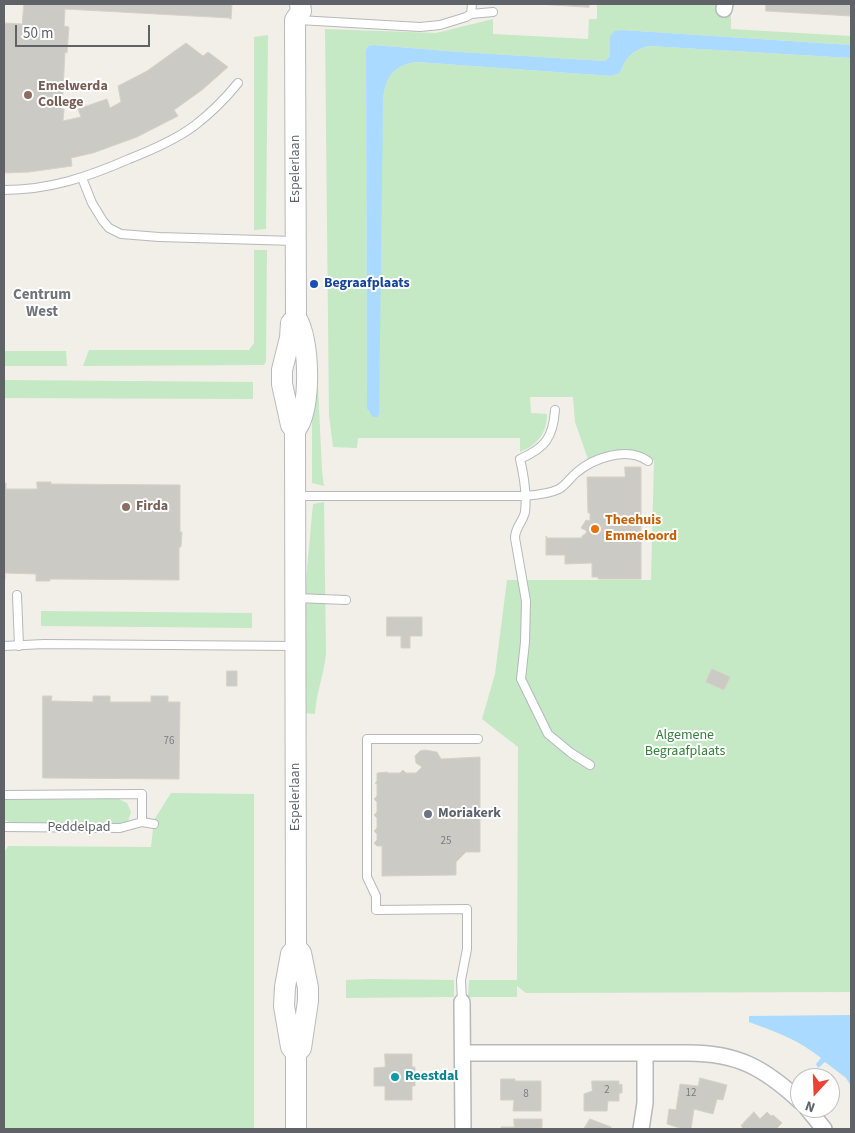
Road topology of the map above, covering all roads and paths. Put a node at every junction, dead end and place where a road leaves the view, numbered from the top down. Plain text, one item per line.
1 (472, 4) edge
2 (294, 9) edge
3 (493, 12) dead end
4 (471, 14) junction
5 (238, 83) dead end
6 (82, 178) junction
7 (4, 190) edge
8 (296, 241) junction
9 (555, 410) dead end
10 (648, 461) dead end
11 (296, 496) junction
12 (525, 496) junction
13 (18, 595) dead end
14 (296, 598) junction
15 (346, 600) dead end
16 (4, 646) edge
17 (19, 646) junction
18 (296, 646) junction
19 (478, 738) dead end
20 (590, 765) dead end
21 (4, 795) edge
22 (142, 822) junction
23 (154, 824) dead end
24 (4, 827) edge
25 (462, 1002) joint
26 (463, 1053) junction
27 (645, 1053) junction
28 (790, 1092) edge
29 (815, 1118) edge
30 (296, 1129) edge
31 (463, 1129) edge
32 (641, 1129) edge
33 (824, 1129) edge

1 - 4 lane
2 - 4 lane
2 - 8 main road, Espelerlaan
3 - 4 lane
5 - 6 lane
6 - 7 lane
6 - 8 lane
8 - 11 main road, Espelerlaan
9 - 12 lane
10 - 12 lane
11 - 12 lane
11 - 14 main road, Espelerlaan
12 - 20 lane
13 - 17 lane
14 - 15 lane
14 - 18 main road, Espelerlaan
16 - 17 lane
17 - 18 lane
18 - 30 main road, Espelerlaan
19 - 25 lane
21 - 22 lane
22 - 23 lane, Peddelpad
22 - 24 lane, Peddelpad
25 - 26 street
26 - 27 street
26 - 31 street
27 - 28 street
27 - 32 street
29 - 33 street

